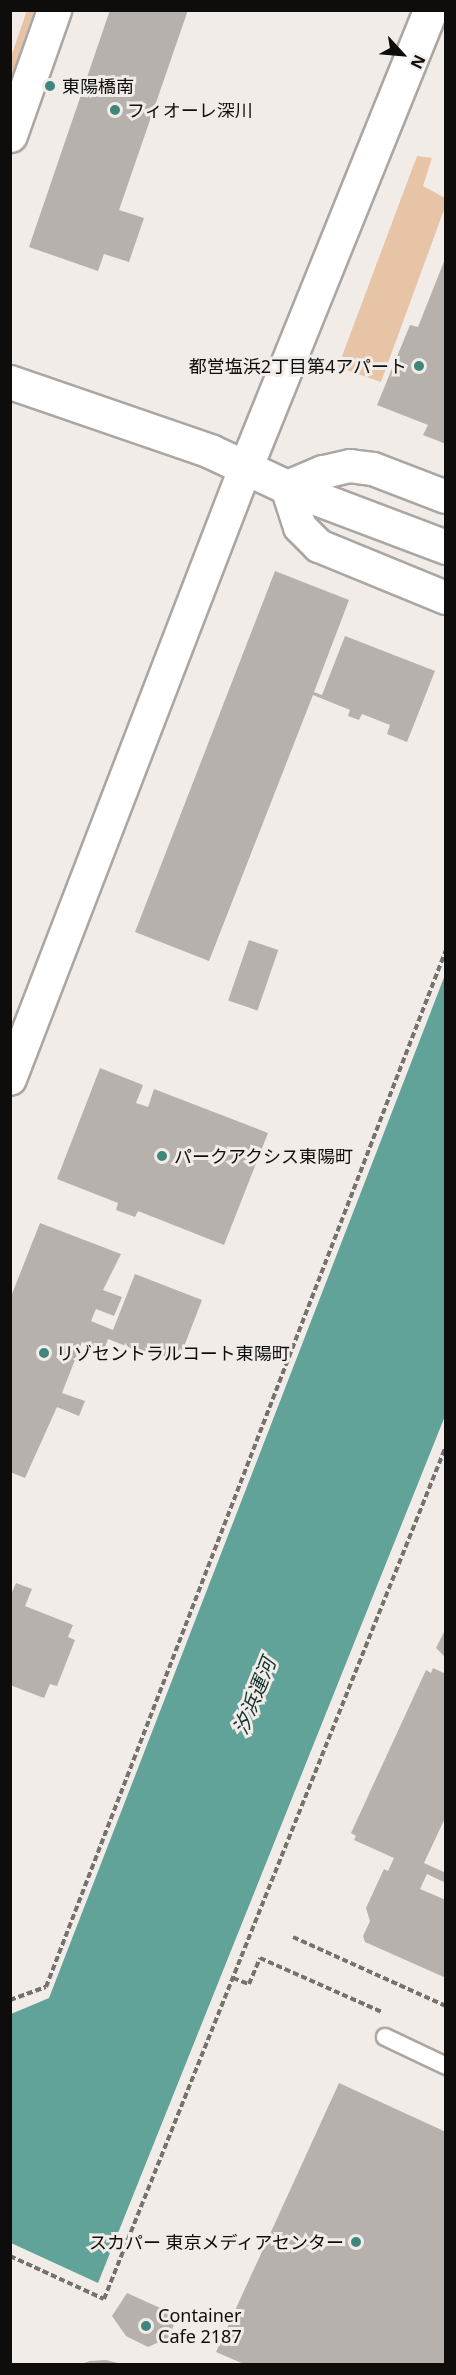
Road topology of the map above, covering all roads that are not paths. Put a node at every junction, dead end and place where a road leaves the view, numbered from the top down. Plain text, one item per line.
1 (54, 10) edge
2 (430, 10) edge
3 (10, 135) edge
4 (10, 382) edge
5 (246, 466) junction
6 (286, 487) junction
7 (446, 497) edge
8 (446, 548) edge
9 (446, 598) edge
10 (10, 1079) edge
11 (385, 2037) dead end
12 (446, 2066) edge

1 - 3 street
2 - 5 street
4 - 5 street
5 - 6 street
5 - 10 street
6 - 7 street
6 - 8 street
6 - 9 street
11 - 12 lane

